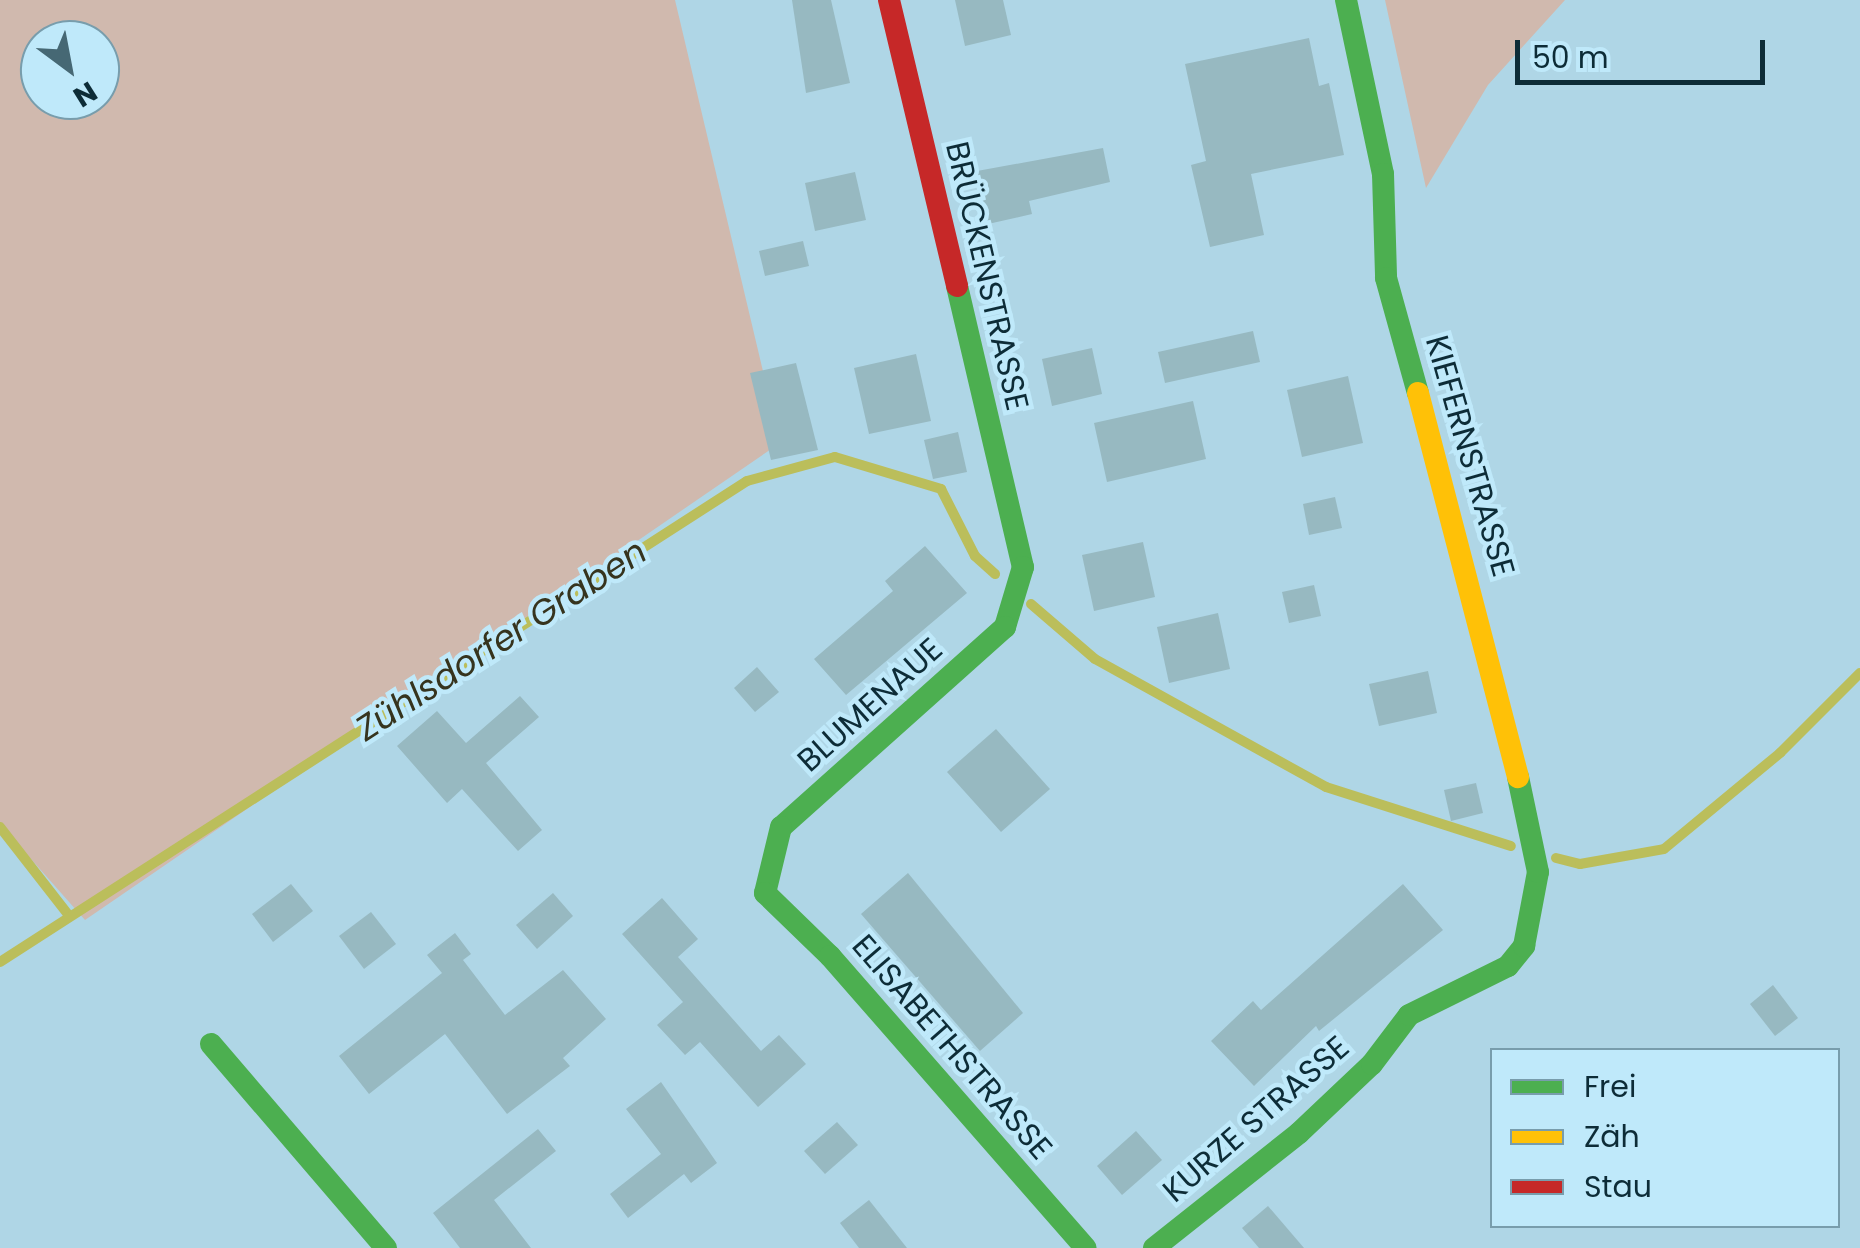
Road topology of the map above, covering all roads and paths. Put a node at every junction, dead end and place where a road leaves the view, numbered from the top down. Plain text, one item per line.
1 (890, 0) edge
2 (1346, 0) edge
3 (1023, 567) joint
4 (766, 892) joint
5 (1532, 928) joint
6 (212, 1044) dead end
7 (386, 1248) edge
8 (1086, 1248) edge
9 (1154, 1248) edge

1 - 3 street, BRÜCKENSTRASSE
2 - 5 street, KIEFERNSTRASSE
3 - 4 street, BLUMENAUE
4 - 8 street, ELISABETHSTRASSE
5 - 9 street, KURZE STRASSE
6 - 7 street

